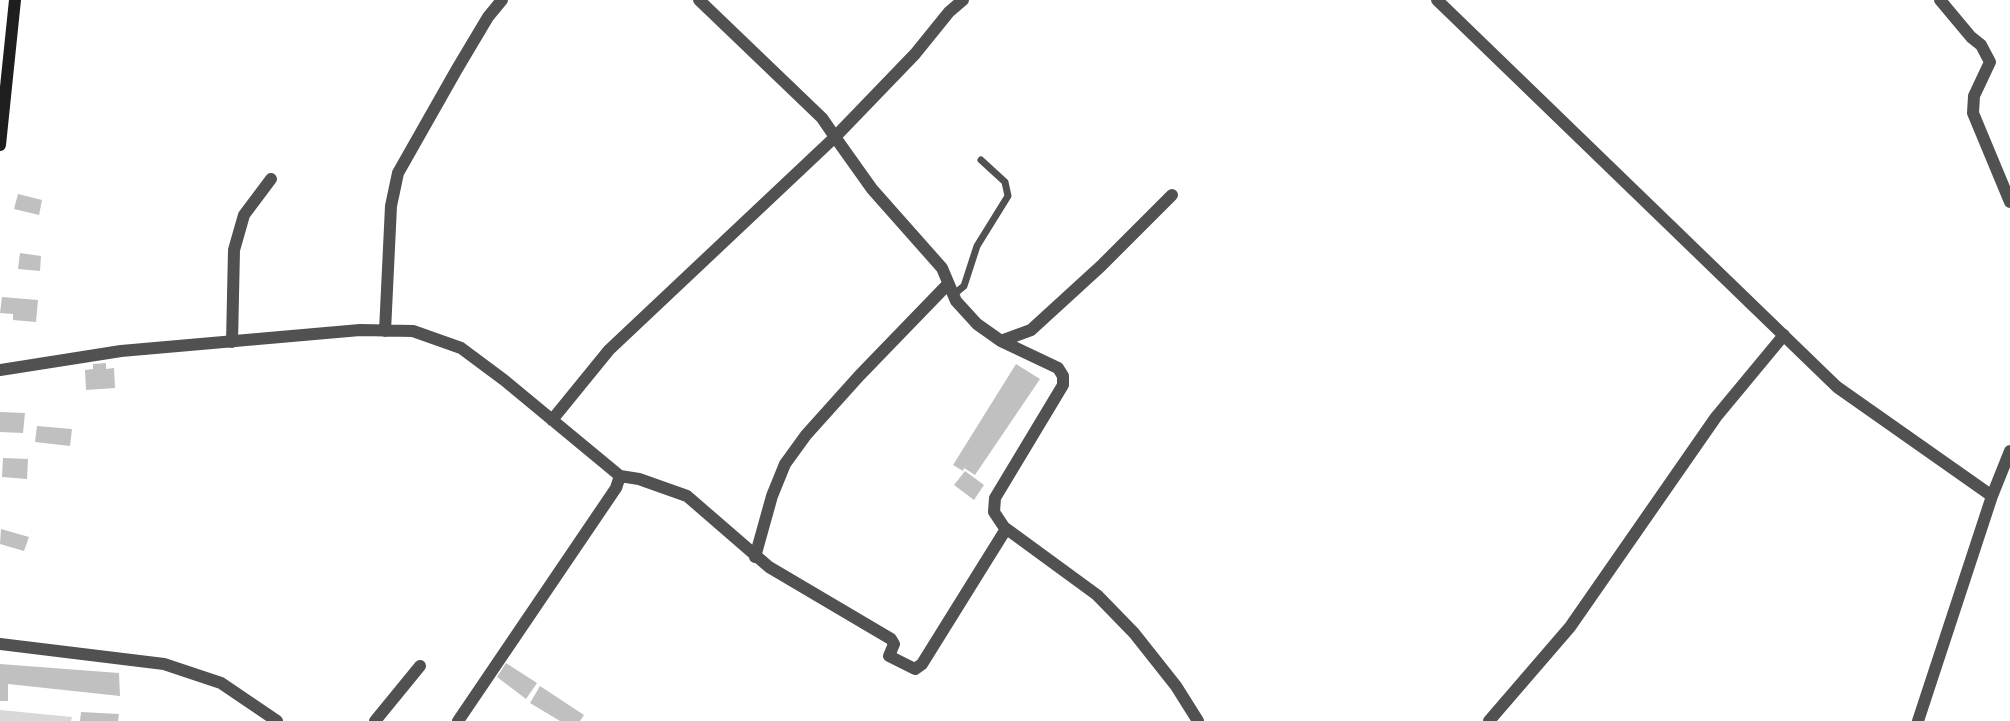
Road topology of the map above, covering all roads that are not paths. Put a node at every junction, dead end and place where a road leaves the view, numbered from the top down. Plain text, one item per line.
1 (15, 0) edge
2 (502, 0) edge
3 (699, 0) edge
4 (963, 0) edge
5 (1940, 0) edge
6 (1441, 1) edge
7 (3, 73) edge
8 (835, 137) junction
9 (0, 145) edge
10 (981, 160) dead end
11 (271, 179) dead end
12 (1172, 195) dead end
13 (2010, 202) edge
14 (951, 289) junction
15 (385, 331) junction
16 (1784, 335) junction
17 (1001, 341) junction
18 (232, 342) junction
19 (0, 370) edge
20 (552, 420) junction
21 (2010, 451) edge
22 (620, 476) junction
23 (1992, 496) junction
24 (1006, 528) junction
25 (755, 557) junction
26 (0, 644) edge
27 (420, 666) dead end
28 (277, 721) edge
29 (375, 721) edge
30 (458, 721) edge
31 (1198, 721) edge
32 (1489, 721) edge
33 (1918, 721) edge

1 - 7 main road
2 - 15 street
3 - 8 street
4 - 8 street
5 - 13 street
6 - 16 street
7 - 9 main road
8 - 14 street
8 - 20 street
10 - 14 lane
11 - 18 street
12 - 17 street
14 - 17 street
14 - 25 street
15 - 18 street
15 - 20 street
16 - 23 street
16 - 32 street
17 - 24 street
18 - 19 street
20 - 22 street
21 - 23 street
22 - 25 street
22 - 30 street
23 - 33 street
24 - 25 street
24 - 31 street
26 - 28 street
27 - 29 street

